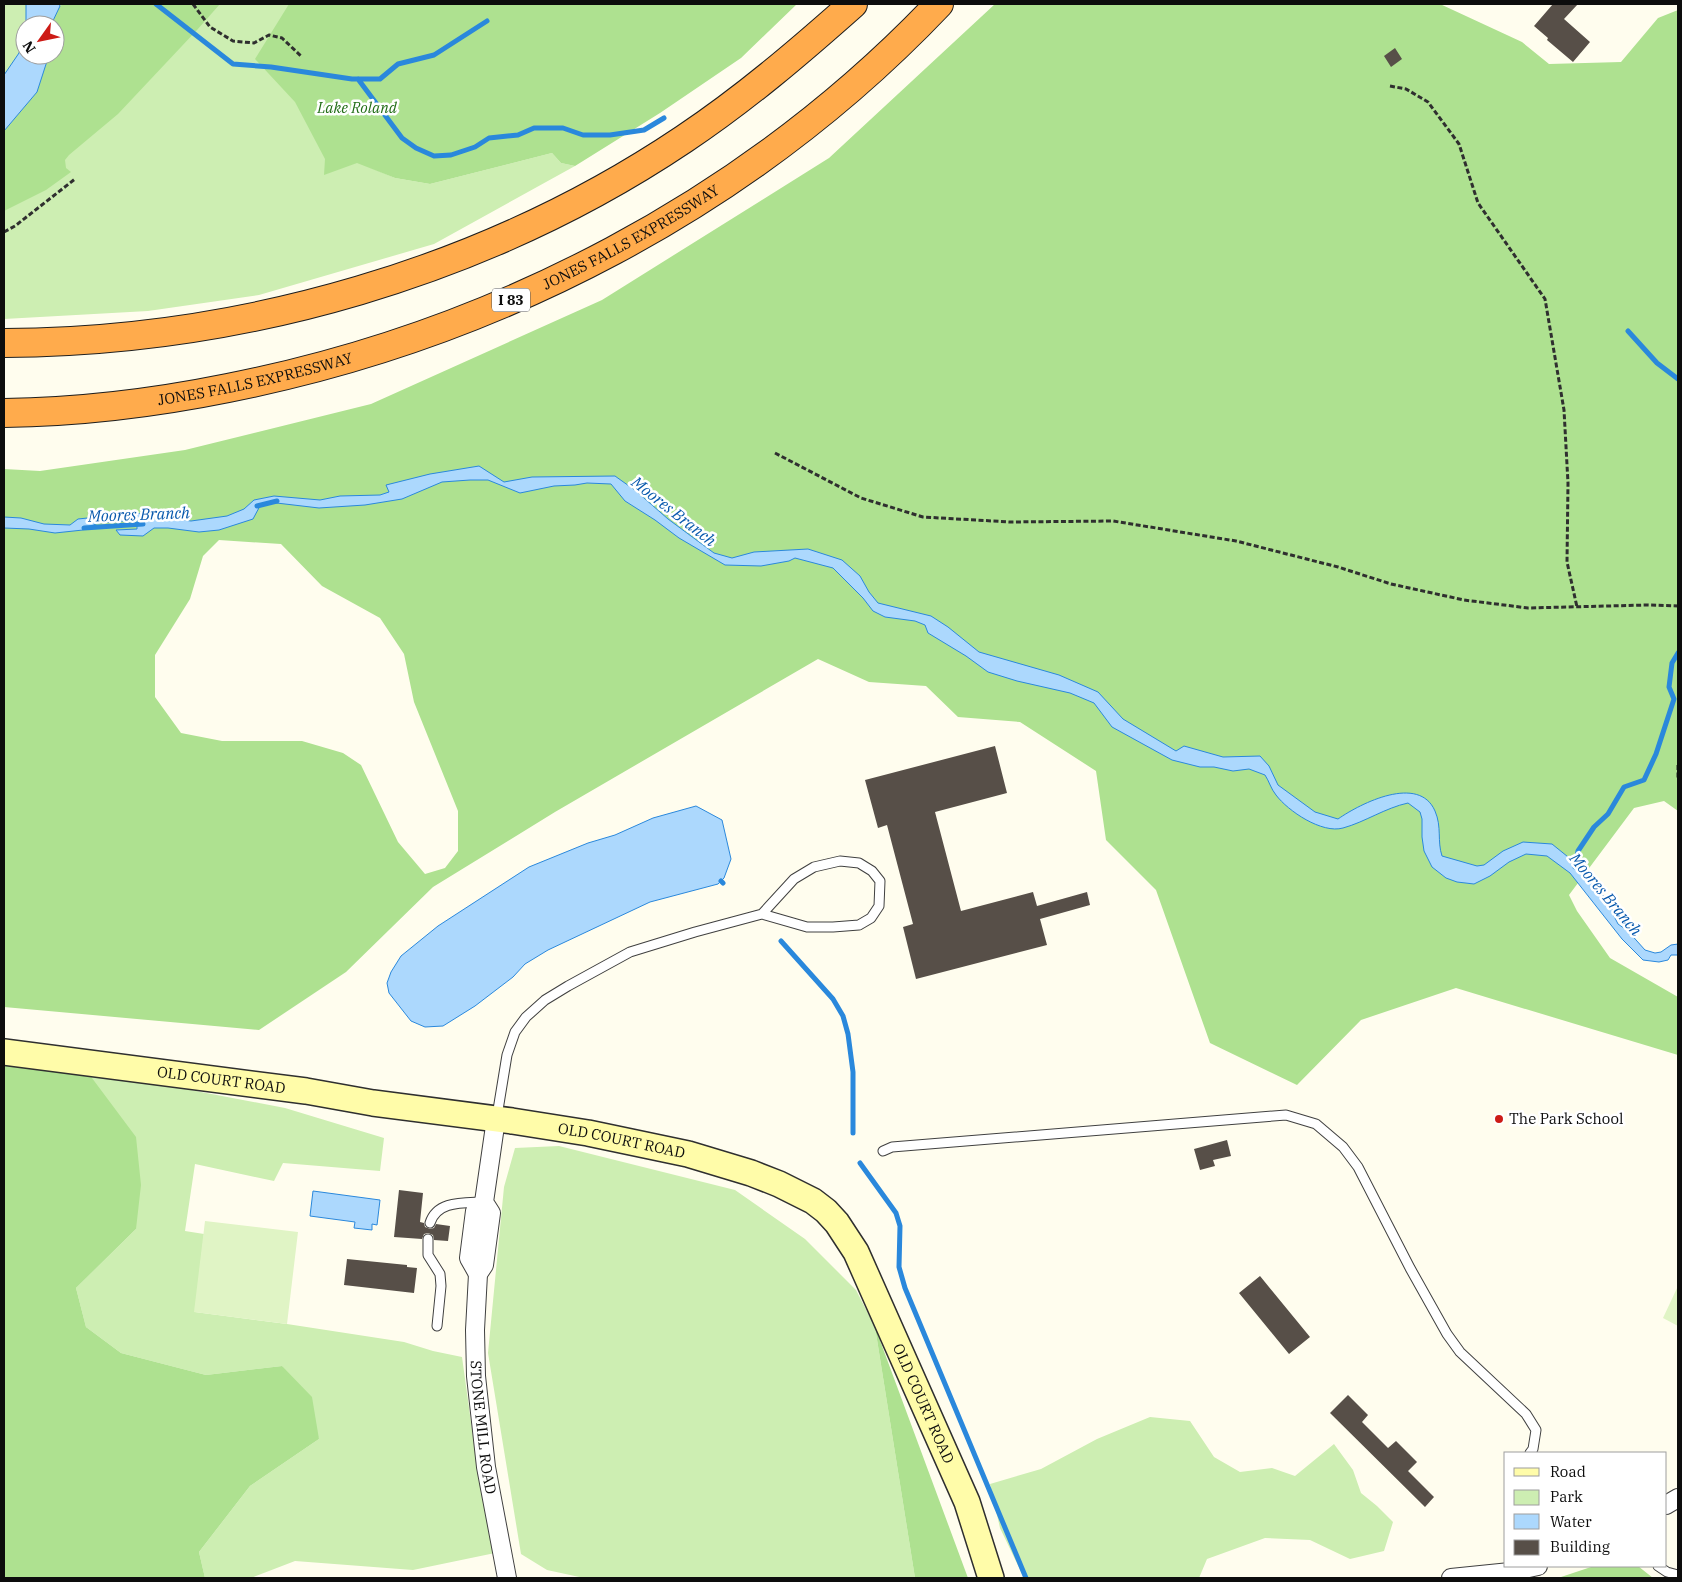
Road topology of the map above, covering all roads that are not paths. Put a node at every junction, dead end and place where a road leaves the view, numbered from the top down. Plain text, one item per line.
1 (853, 4) edge
2 (939, 4) edge
3 (4, 343) edge
4 (4, 413) edge
5 (762, 914) junction
6 (4, 1052) edge
7 (496, 1119) junction
8 (883, 1151) dead end
9 (484, 1202) junction
10 (430, 1223) dead end
11 (428, 1239) dead end
12 (437, 1326) dead end
13 (1531, 1452) edge
14 (1678, 1498) edge
15 (1667, 1504) edge
16 (1533, 1567) edge
17 (1660, 1567) edge
18 (1678, 1575) edge
19 (507, 1578) edge
20 (991, 1578) edge
21 (1451, 1578) edge

1 - 3 highway
2 - 4 highway, JONES FALLS EXPRESSWAY / I 83
5 - 5 lane
5 - 7 lane
6 - 7 main road, OLD COURT ROAD
7 - 9 street, STONE MILL ROAD
7 - 20 main road, OLD COURT ROAD
8 - 13 lane
9 - 10 lane
9 - 19 street, STONE MILL ROAD
11 - 12 lane
14 - 15 street
16 - 21 street
17 - 18 lane

